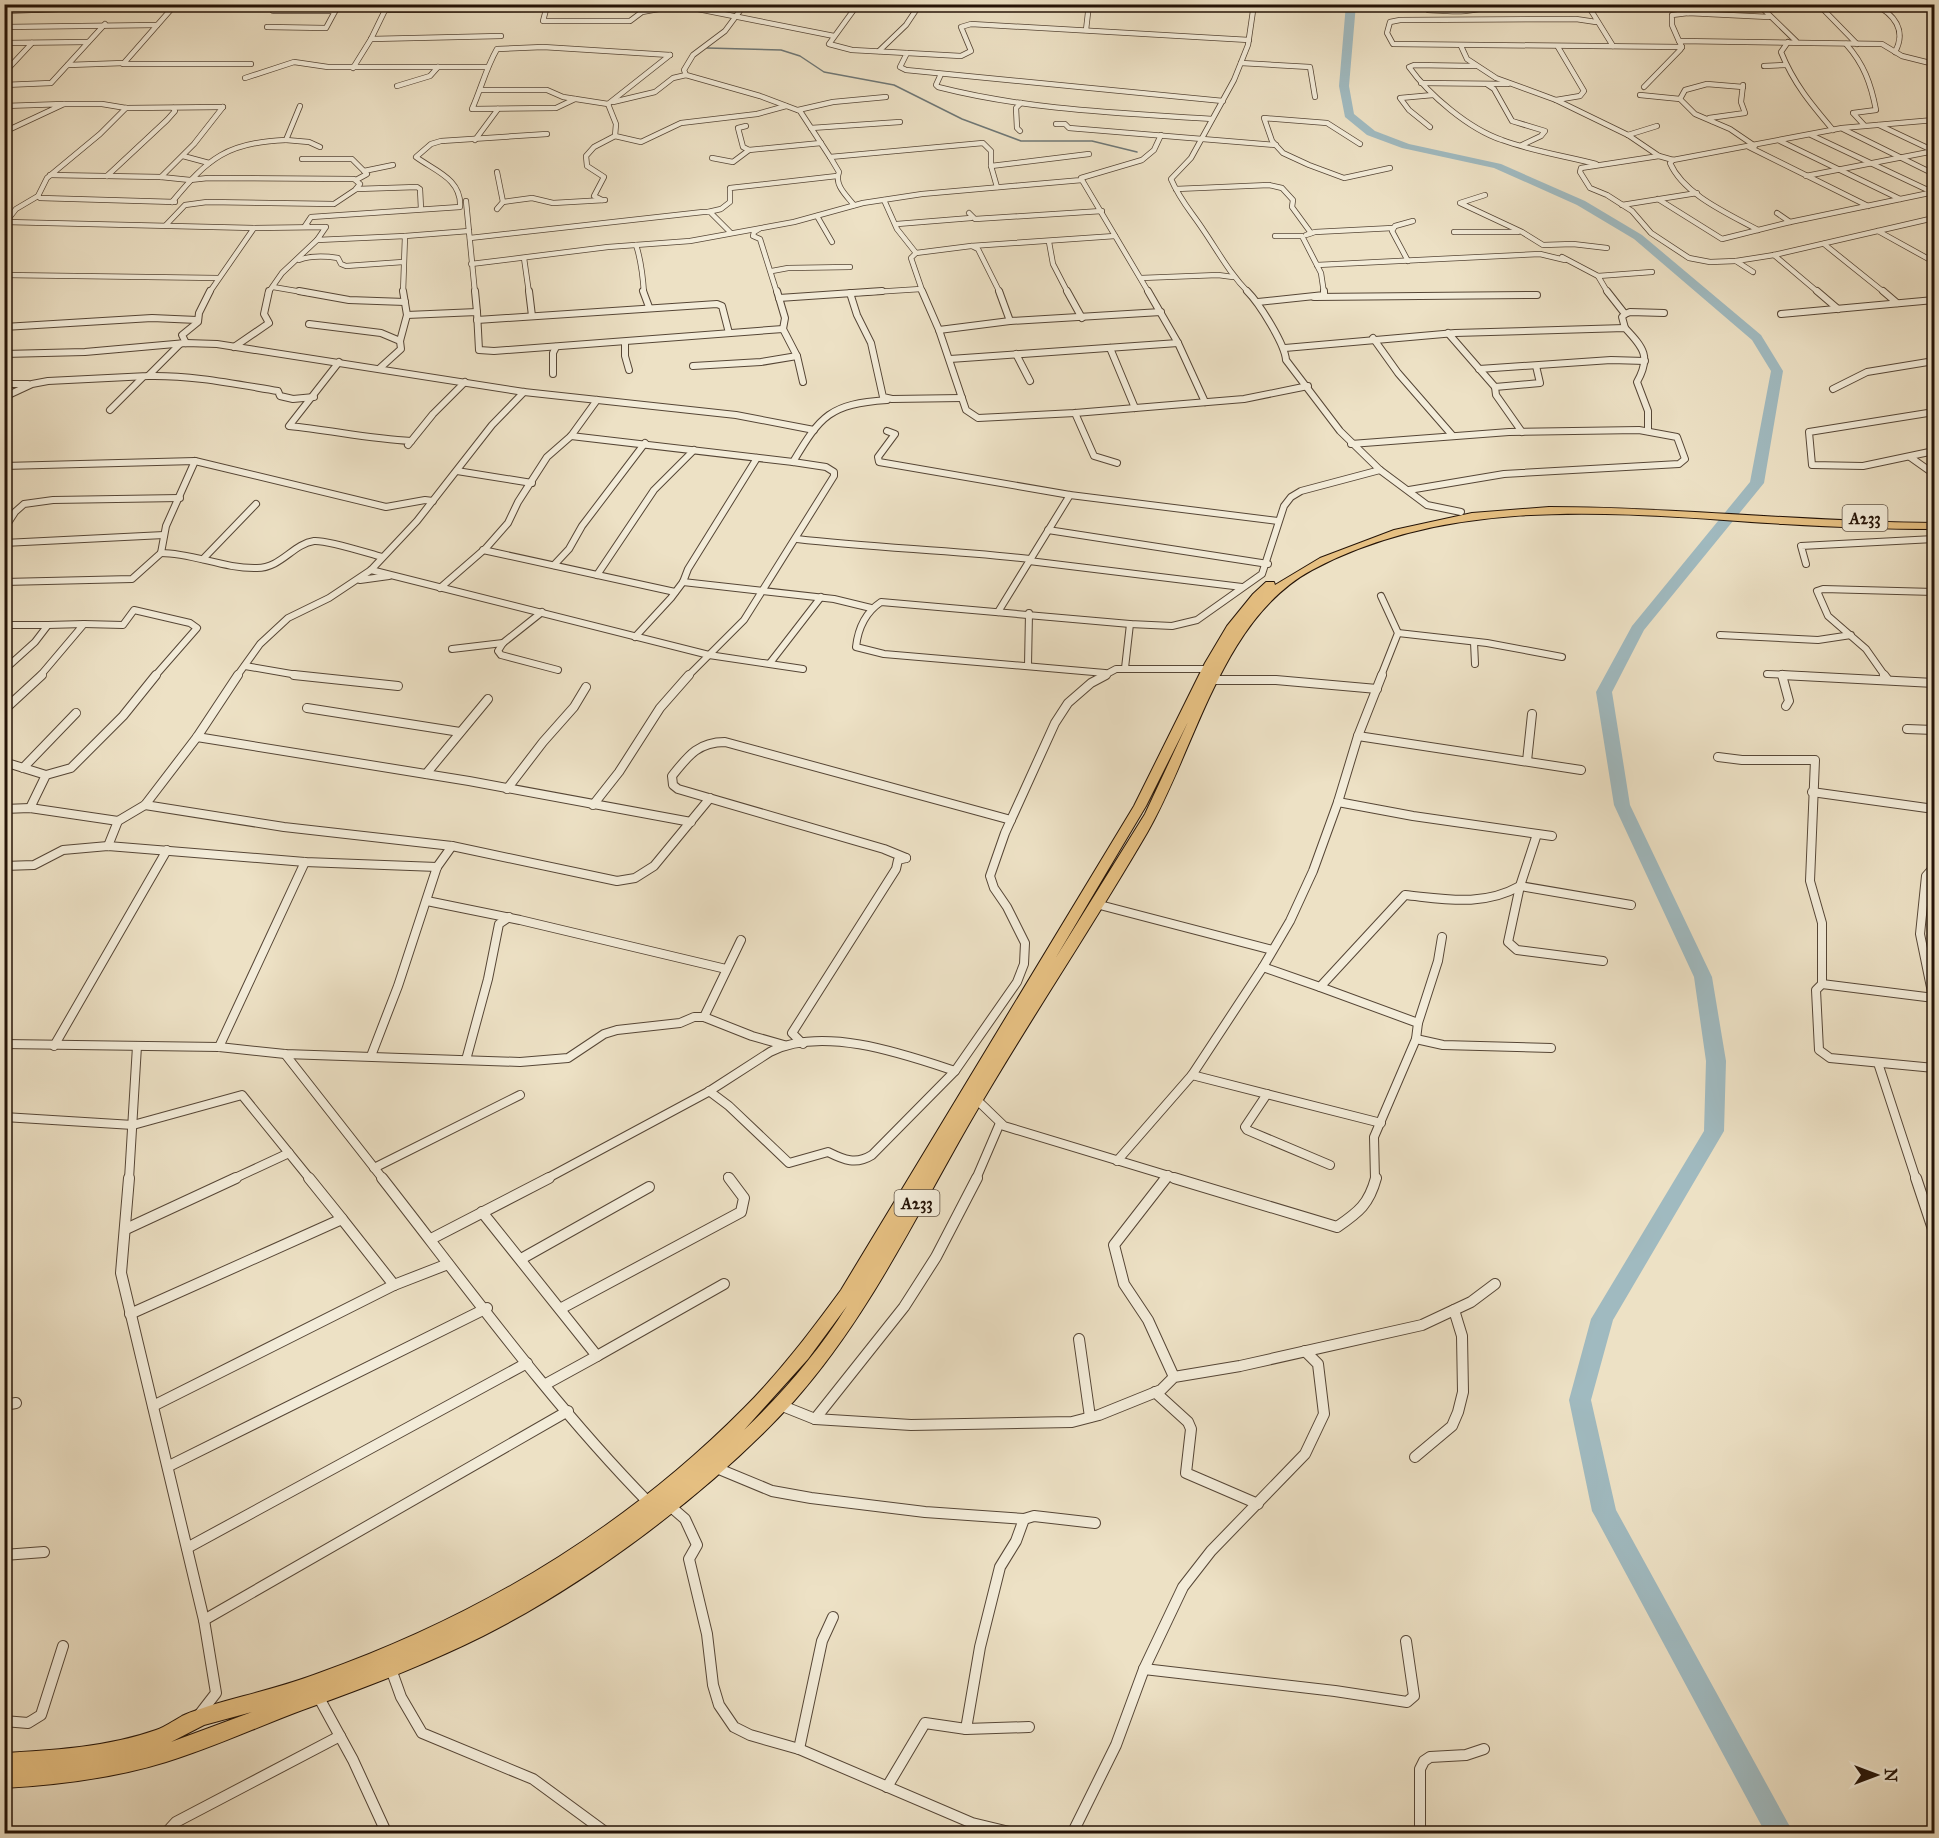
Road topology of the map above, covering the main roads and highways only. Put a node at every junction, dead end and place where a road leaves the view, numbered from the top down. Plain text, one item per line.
1 (1670, 509) junction
2 (1796, 517) junction
3 (1935, 520) edge
4 (1935, 526) edge
5 (1214, 672) junction
6 (991, 1062) junction
7 (4, 1762) edge
8 (4, 1779) edge

1 - 2 highway, A233
1 - 5 highway, A233
1 - 5 highway, A233
2 - 3 highway, A233
2 - 4 highway, A233
5 - 6 highway, A233
5 - 6 highway, A233
6 - 7 highway, A233
6 - 8 highway, A233

